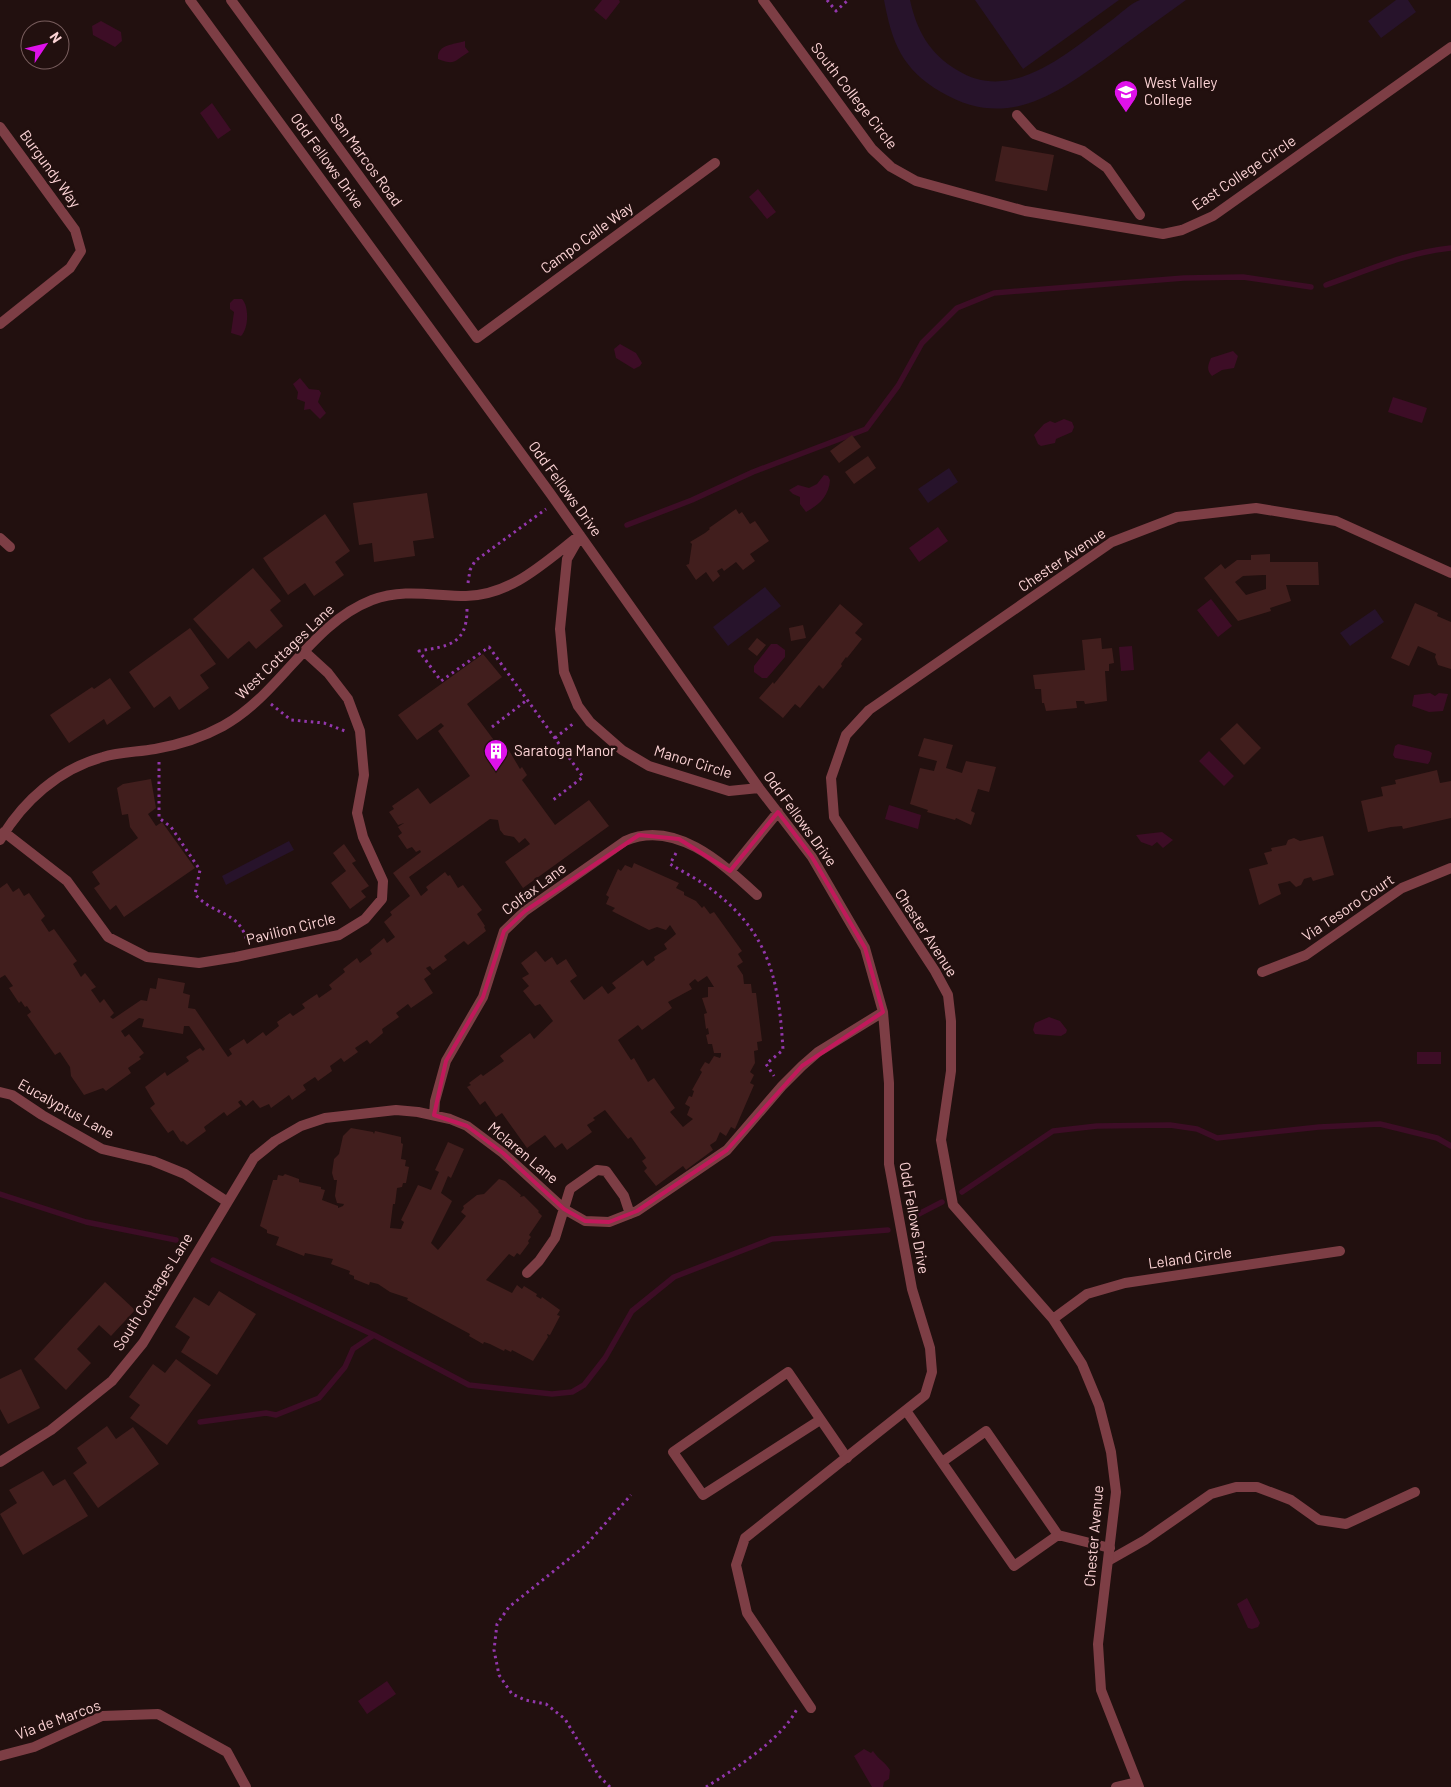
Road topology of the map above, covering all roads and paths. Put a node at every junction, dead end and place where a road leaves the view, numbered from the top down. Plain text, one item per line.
1 (190, 0) edge
2 (231, 0) edge
3 (763, 0) edge
4 (827, 0) edge
5 (848, 0) edge
6 (1451, 47) edge
7 (1017, 115) dead end
8 (0, 127) edge
9 (715, 163) dead end
10 (1025, 211) joint
11 (1140, 214) dead end
12 (0, 324) edge
13 (477, 338) joint
14 (556, 501) junction
15 (580, 535) junction
16 (0, 538) edge
17 (10, 547) dead end
18 (1451, 573) edge
19 (468, 586) dead end
20 (467, 606) dead end
21 (306, 652) junction
22 (263, 696) junction
23 (527, 700) junction
24 (585, 715) junction
25 (492, 727) dead end
26 (360, 731) junction
27 (555, 738) junction
28 (158, 748) junction
29 (759, 788) junction
30 (553, 800) dead end
31 (778, 812) junction
32 (2, 836) edge
33 (684, 842) junction
34 (1451, 868) edge
35 (730, 870) junction
36 (757, 895) dead end
37 (250, 954) junction
38 (1262, 972) dead end
39 (883, 1012) junction
40 (782, 1086) junction
41 (0, 1092) edge
42 (434, 1115) junction
43 (226, 1201) junction
44 (564, 1209) junction
45 (630, 1214) junction
46 (1340, 1251) dead end
47 (528, 1272) dead end
48 (1053, 1319) junction
49 (907, 1412) junction
50 (820, 1420) junction
51 (847, 1458) junction
52 (0, 1462) edge
53 (942, 1462) junction
54 (1415, 1492) dead end
55 (631, 1495) dead end
56 (1058, 1535) junction
57 (1110, 1548) junction
58 (1108, 1561) junction
59 (803, 1698) junction
60 (812, 1708) dead end
61 (0, 1756) edge
62 (1138, 1785) edge
63 (246, 1787) edge
64 (610, 1787) edge
65 (706, 1787) edge
66 (1116, 1787) edge

1 - 14 street, Odd Fellows Drive
2 - 13 street, San Marcos Road
3 - 10 street, South College Circle
4 - 5 path
6 - 10 street, East College Circle
7 - 11 street
8 - 12 street, Burgundy Way
9 - 13 street, Campo Calle Way
14 - 15 street, Odd Fellows Drive
14 - 19 path
15 - 21 street, West Cottages Lane
15 - 24 street, Manor Circle
15 - 29 street, Odd Fellows Drive
16 - 17 street
18 - 48 street, Chester Avenue
20 - 23 path
21 - 22 street, West Cottages Lane
21 - 26 street, Pavilion Circle
22 - 26 path
22 - 28 street, West Cottages Lane
23 - 25 path
23 - 27 path
24 - 27 path
24 - 29 street, Manor Circle
26 - 37 street, Pavilion Circle
27 - 30 path
28 - 32 street, West Cottages Lane
28 - 37 path
29 - 31 street, Odd Fellows Drive
31 - 35 street
31 - 39 street, Odd Fellows Drive
32 - 37 street, Pavilion Circle
33 - 35 street, Colfax Lane
33 - 40 path
33 - 42 street, Colfax Lane
34 - 38 street, Via Tesoro Court
35 - 36 street, Colfax Lane
39 - 40 street, Mclaren Lane
39 - 49 street, Odd Fellows Drive
40 - 45 street, Mclaren Lane
41 - 43 street, Eucalyptus Lane
42 - 43 street, Mclaren Lane
42 - 44 street, Mclaren Lane
43 - 52 street, South Cottages Lane
44 - 45 street, Mclaren Lane
44 - 45 street, Mclaren Lane
44 - 47 street, Mclaren Lane
46 - 48 street, Leland Circle
48 - 57 street, Chester Avenue
49 - 51 street, Odd Fellows Drive
49 - 53 street
50 - 50 street
50 - 51 street
51 - 59 street, Odd Fellows Drive
53 - 56 street
53 - 56 street
54 - 58 street
55 - 64 path
56 - 57 street
57 - 58 street, Chester Avenue
58 - 62 street, Chester Avenue
59 - 60 street, Odd Fellows Drive
59 - 65 path
61 - 63 street, Via de Marcos
62 - 66 street

